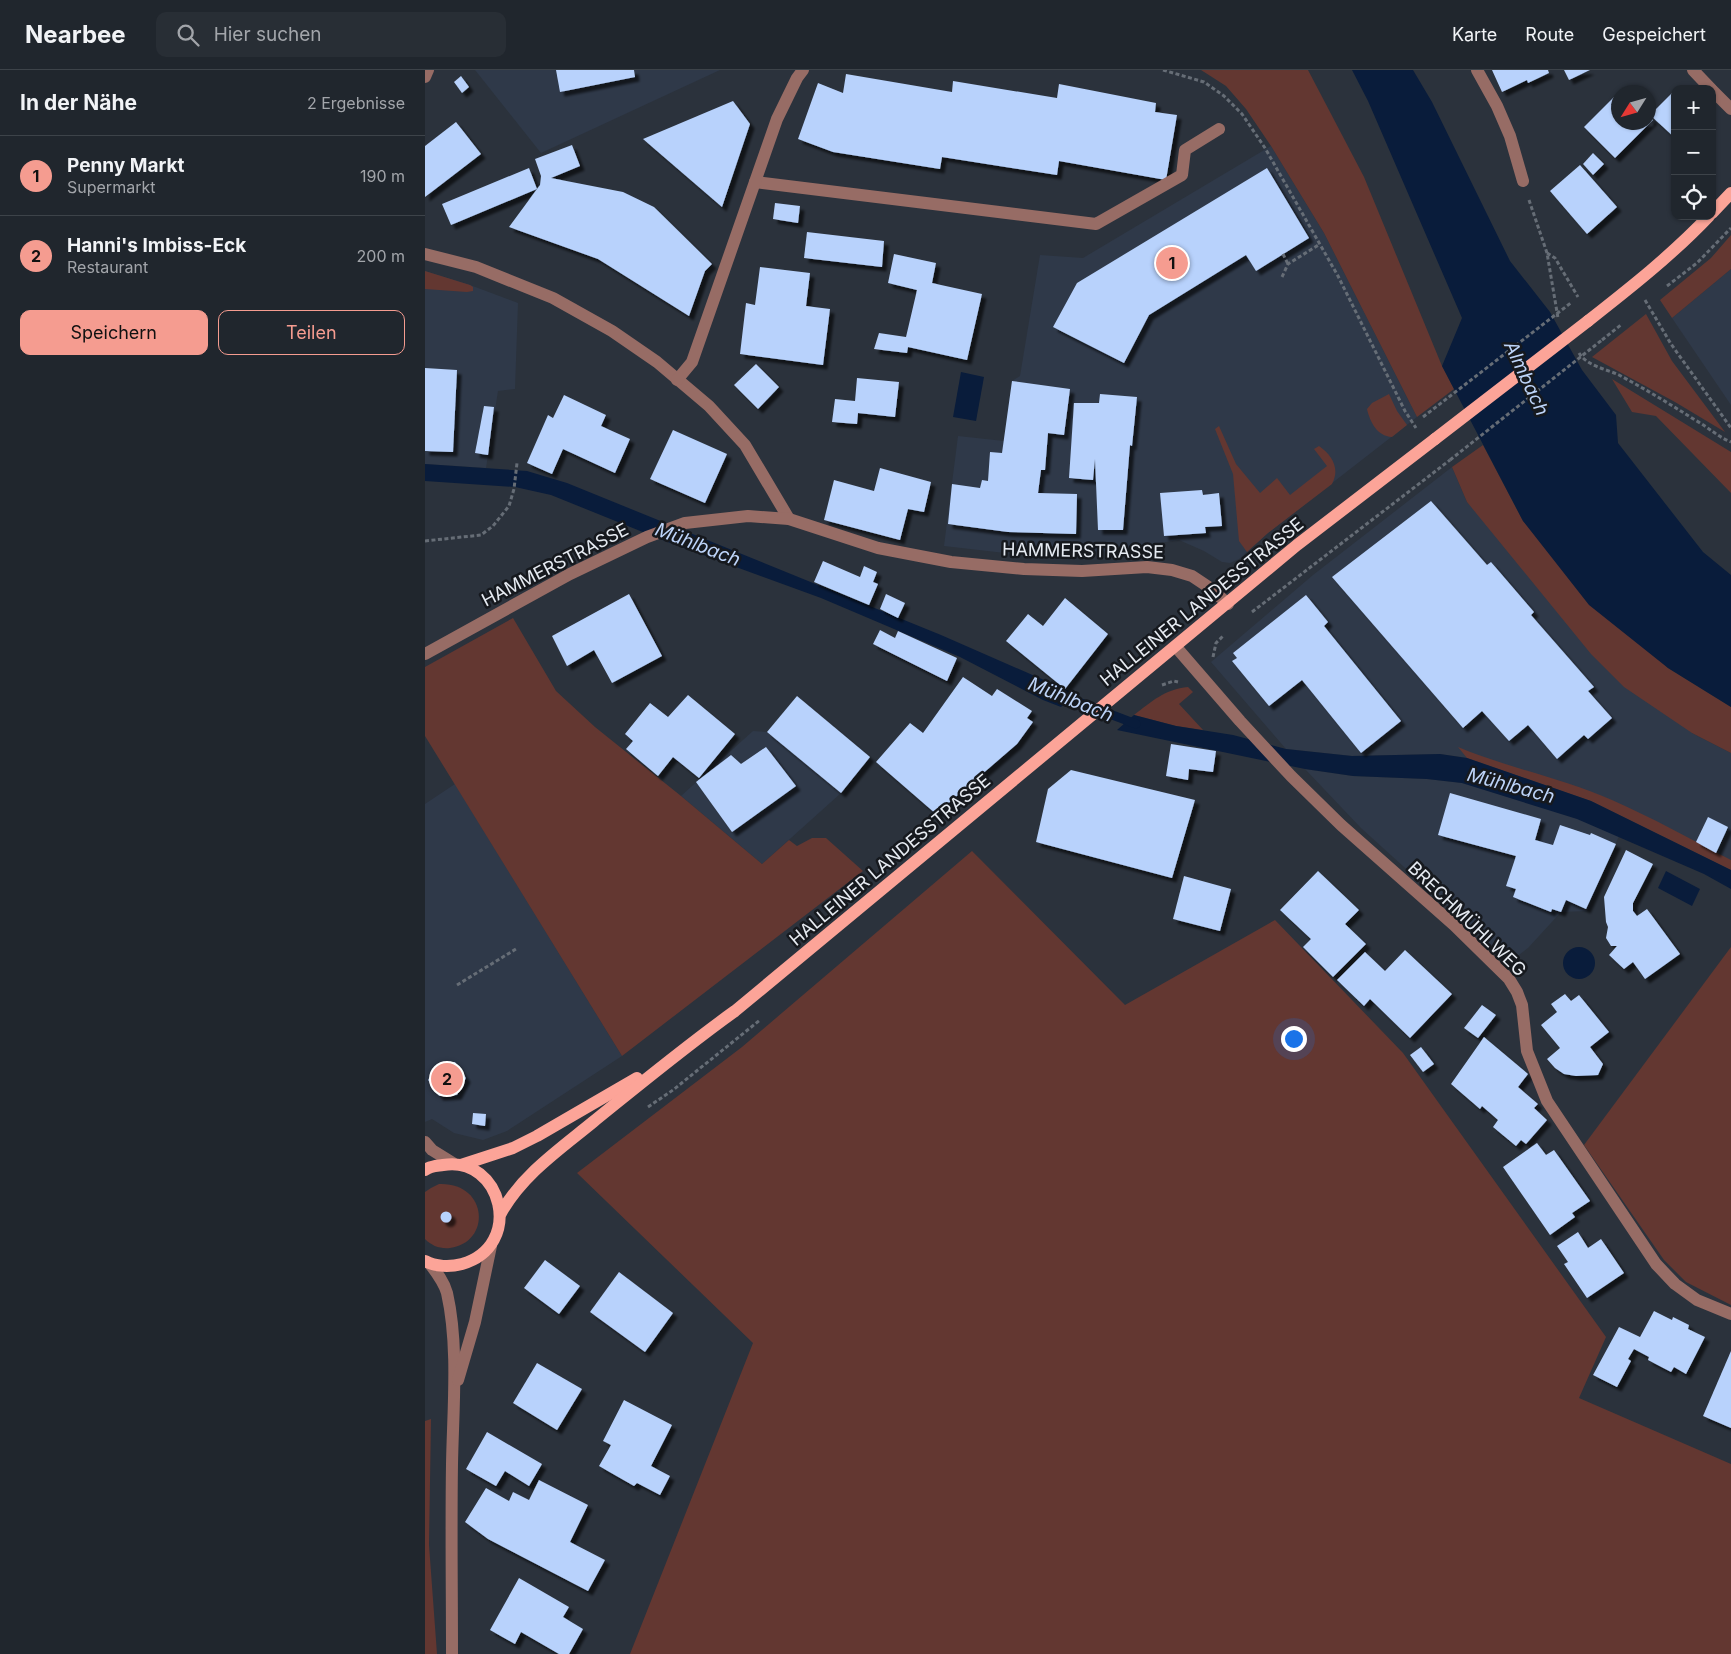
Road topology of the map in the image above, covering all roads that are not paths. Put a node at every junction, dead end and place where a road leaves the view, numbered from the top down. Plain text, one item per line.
1 (428, 70) edge
2 (803, 70) edge
3 (1477, 70) edge
4 (1693, 70) edge
5 (425, 77) edge
6 (1708, 85) edge
7 (1716, 93) edge
8 (1731, 109) edge
9 (1219, 129) dead end
10 (1523, 181) dead end
11 (755, 182) junction
12 (1731, 193) edge
13 (1716, 209) edge
14 (1705, 220) edge
15 (425, 254) edge
16 (677, 380) junction
17 (789, 519) junction
18 (1228, 604) junction
19 (1176, 647) junction
20 (425, 654) edge
21 (673, 1056) junction
22 (425, 1142) edge
23 (457, 1164) junction
24 (425, 1170) edge
25 (501, 1213) junction
26 (491, 1246) junction
27 (427, 1262) edge
28 (1731, 1314) edge
29 (455, 1387) junction
30 (452, 1654) edge

1 - 5 street
2 - 11 street
3 - 10 street
4 - 6 street
7 - 8 street
9 - 11 street
11 - 16 street
12 - 13 main road
14 - 18 main road, HALLEINER LANDESSTRASSE, bridge
15 - 16 street
16 - 17 street
17 - 18 street, HAMMERSTRASSE
17 - 20 street, HAMMERSTRASSE
18 - 19 main road, HALLEINER LANDESSTRASSE
19 - 21 main road, HALLEINER LANDESSTRASSE
19 - 28 street, BRECHMÜHLWEG
21 - 23 main road, HALLEINER LANDESSTRASSE
21 - 25 main road, HALLEINER LANDESSTRASSE
22 - 23 street
23 - 24 main road, HALLEINER LANDESSTRASSE
23 - 25 main road
25 - 26 main road, HALLEINER LANDESSTRASSE
26 - 27 main road, HALLEINER LANDESSTRASSE
26 - 29 street
27 - 29 street
29 - 30 street

